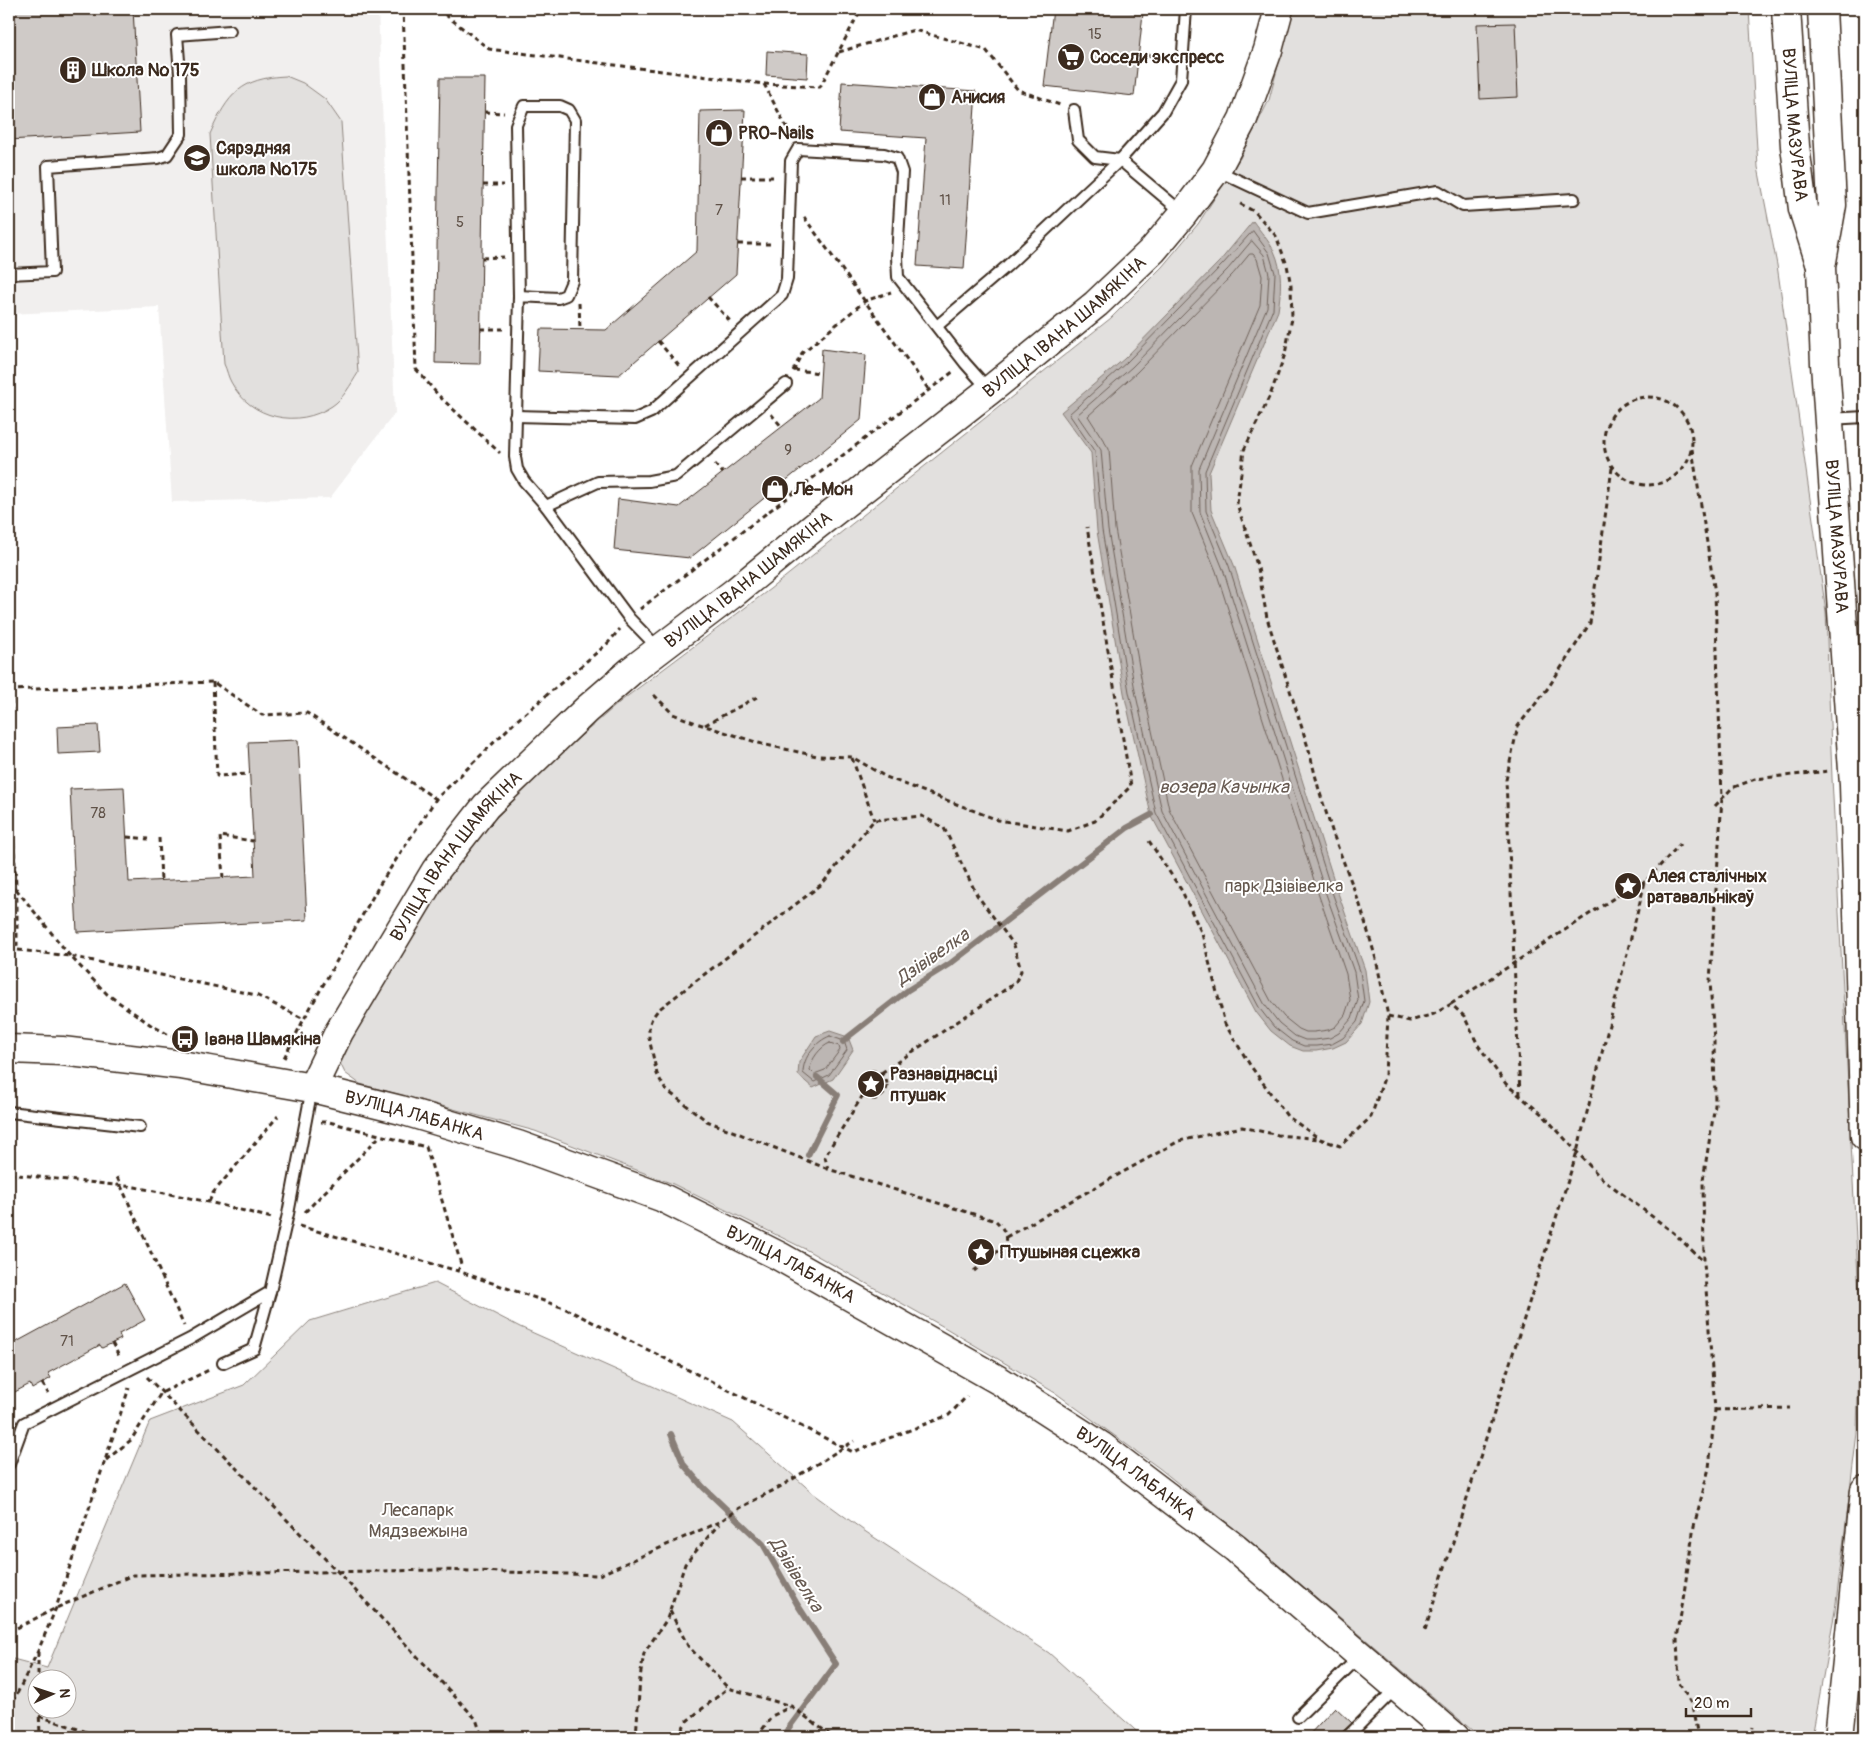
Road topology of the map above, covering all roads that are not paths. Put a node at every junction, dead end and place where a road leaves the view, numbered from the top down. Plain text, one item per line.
1 (1186, 9) edge
2 (1279, 9) edge
3 (1786, 9) edge
4 (1822, 9) edge
5 (230, 31) dead end
6 (1074, 110) road end
7 (1120, 160) junction
8 (1216, 170) junction
9 (1574, 199) dead end
10 (1184, 213) junction
11 (1821, 267) junction
12 (9, 274) edge
13 (519, 296) junction
14 (937, 326) junction
15 (786, 384) road end
16 (990, 390) junction
17 (515, 416) junction
18 (1865, 418) edge
19 (1829, 419) junction
20 (546, 506) junction
21 (659, 648) junction
22 (1860, 814) edge
23 (9, 1050) edge
24 (312, 1088) junction
25 (9, 1112) edge
26 (140, 1127) dead end
27 (1865, 1136) edge
28 (270, 1292) junction
29 (223, 1363) road end
30 (9, 1464) edge
31 (1865, 1490) edge
32 (1361, 1655) junction
33 (1856, 1661) edge
34 (1397, 1688) junction
35 (1298, 1718) dead end
36 (1347, 1737) edge
37 (1455, 1737) edge
38 (1839, 1737) edge

1 - 7 lane
2 - 8 main road, ВУЛІЦА ІВАНА ШАМЯКІНА
3 - 11 main road, ВУЛІЦА МАЗУРАВА
4 - 11 main road, ВУЛІЦА МАЗУРАВА
5 - 12 lane
6 - 7 lane
7 - 10 lane
7 - 14 lane
8 - 9 lane
8 - 10 main road, ВУЛІЦА ІВАНА ШАМЯКІНА
10 - 16 main road, ВУЛІЦА ІВАНА ШАМЯКІНА
11 - 19 main road, ВУЛІЦА МАЗУРАВА
13 - 13 lane
13 - 17 lane
14 - 16 lane
14 - 17 lane
15 - 20 lane
16 - 21 main road, ВУЛІЦА ІВАНА ШАМЯКІНА
17 - 20 lane
18 - 19 lane
19 - 22 main road, ВУЛІЦА МАЗУРАВА
20 - 21 lane
21 - 24 main road, ВУЛІЦА ІВАНА ШАМЯКІНА
22 - 27 main road, ВУЛІЦА МАЗУРАВА
23 - 24 main road, ВУЛІЦА ЛАБАНКА
24 - 28 lane
24 - 32 main road, ВУЛІЦА ЛАБАНКА
25 - 26 lane
28 - 29 lane
28 - 30 lane
31 - 33 main road
32 - 34 main road, ВУЛІЦА ЛАБАНКА
32 - 35 lane
33 - 38 main road
34 - 36 lane
34 - 37 main road, ВУЛІЦА ЛАБАНКА

